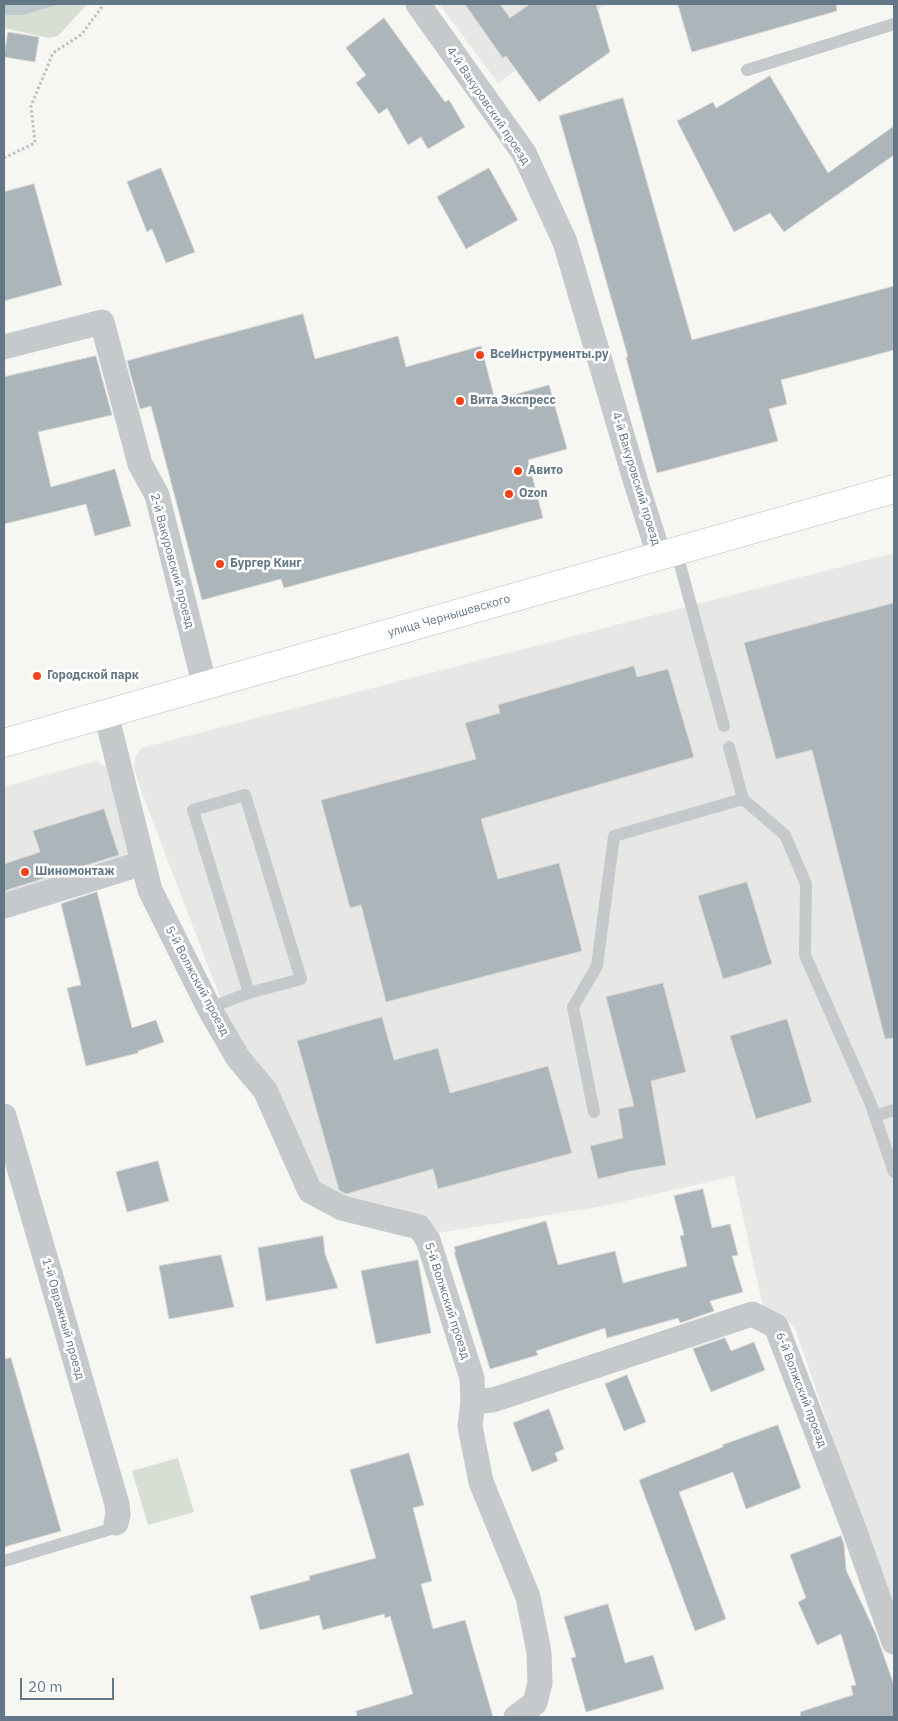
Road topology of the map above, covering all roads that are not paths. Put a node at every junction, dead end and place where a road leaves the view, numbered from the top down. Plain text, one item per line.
1 (418, 4) edge
2 (894, 24) edge
3 (747, 70) dead end
4 (4, 347) edge
5 (894, 489) edge
6 (668, 552) junction
7 (205, 687) junction
8 (106, 714) junction
9 (724, 726) dead end
10 (4, 743) edge
11 (729, 747) dead end
12 (743, 799) junction
13 (143, 863) junction
14 (4, 906) edge
15 (249, 993) junction
16 (208, 1008) junction
17 (894, 1110) edge
18 (594, 1112) dead end
19 (4, 1116) edge
20 (875, 1116) junction
21 (894, 1172) edge
22 (473, 1402) junction
23 (116, 1522) joint
24 (4, 1561) edge
25 (894, 1642) edge
26 (525, 1710) edge

1 - 6 street, 4-й Вакуровский проезд
2 - 3 lane
4 - 7 street, 2-й Вакуровский проезд
5 - 6 main road, улица Чернышевского
6 - 7 main road, улица Чернышевского
6 - 9 lane
7 - 8 main road, улица Чернышевского
8 - 10 main road, улица Чернышевского
8 - 13 street, 5-й Волжский проезд
11 - 12 lane
12 - 18 lane
12 - 20 lane
13 - 14 street
13 - 16 street, 5-й Волжский проезд
15 - 15 lane
15 - 16 lane
16 - 22 street, 5-й Волжский проезд
17 - 20 lane
19 - 23 street, 1-й Овражный проезд
20 - 21 lane
22 - 25 street, 6-й Волжский проезд
22 - 26 street, 5-й Волжский проезд
23 - 24 lane

